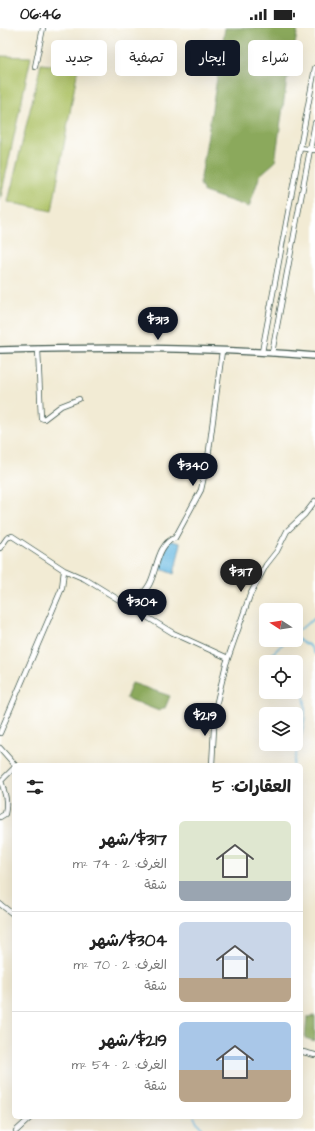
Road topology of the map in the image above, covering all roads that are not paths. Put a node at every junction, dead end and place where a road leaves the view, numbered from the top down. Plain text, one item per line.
1 (43, 28) edge
2 (35, 67) dead end
3 (315, 68) edge
4 (315, 123) edge
5 (300, 148) junction
6 (313, 150) edge
7 (38, 349) junction
8 (0, 350) edge
9 (222, 351) junction
10 (262, 352) junction
11 (272, 353) junction
12 (315, 356) edge
13 (79, 399) dead end
14 (315, 501) edge
15 (0, 548) edge
16 (64, 570) junction
17 (132, 608) junction
18 (228, 658) junction
19 (0, 733) edge
20 (0, 748) edge
21 (12, 763) edge
22 (212, 763) edge
23 (12, 768) edge
24 (0, 817) edge
25 (0, 904) edge
26 (12, 913) edge
27 (303, 1052) dead end
28 (315, 1055) edge
29 (30, 1119) edge
30 (16, 1131) edge

1 - 2 street
3 - 5 street
4 - 6 street
5 - 6 street
5 - 10 street
6 - 11 street
7 - 8 street
7 - 9 street
7 - 13 street
9 - 10 street
9 - 17 street
10 - 11 street
11 - 12 street
14 - 18 street
15 - 16 street
16 - 17 street
16 - 19 street
17 - 18 street
18 - 22 street
20 - 21 street
23 - 24 street
25 - 26 street
27 - 28 street
29 - 30 street

